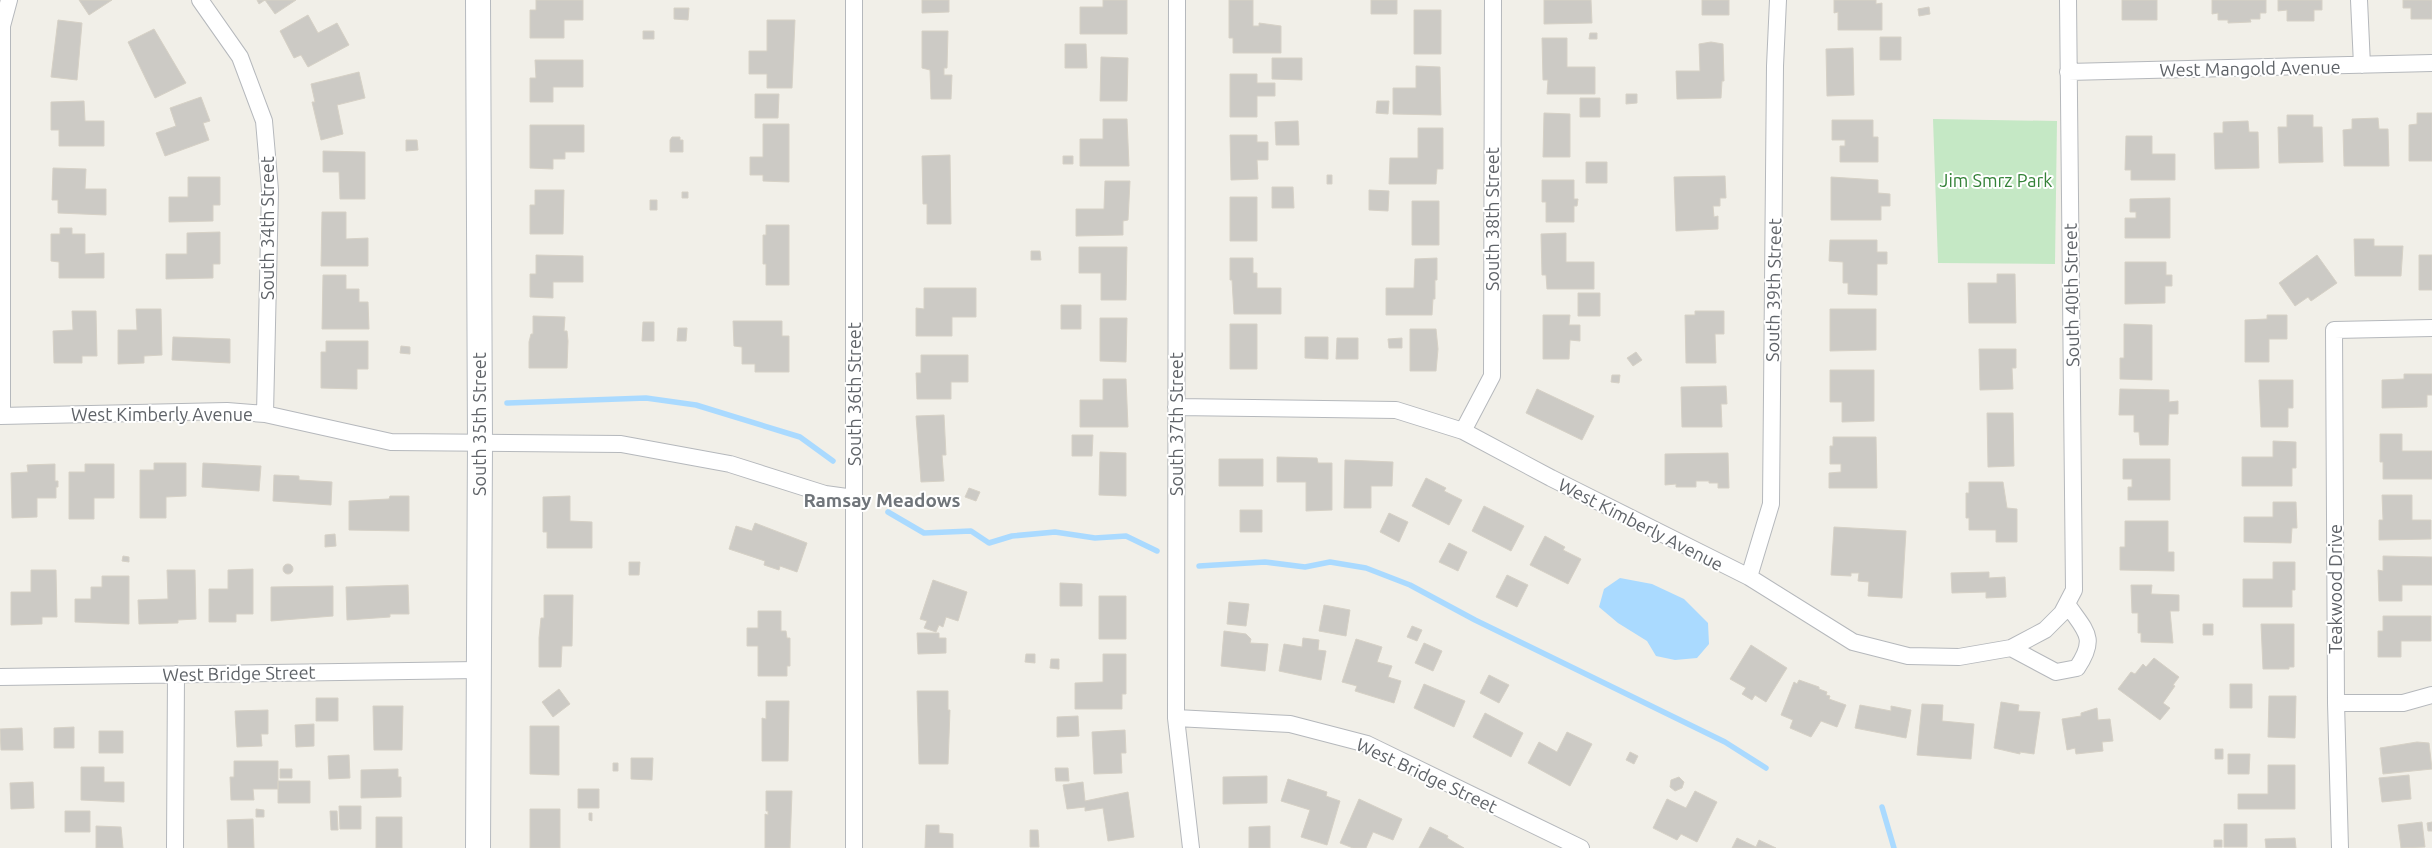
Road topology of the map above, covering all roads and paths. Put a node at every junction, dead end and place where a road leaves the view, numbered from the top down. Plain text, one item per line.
1 (9, 0) edge
2 (200, 0) edge
3 (478, 0) edge
4 (854, 0) edge
5 (1177, 0) edge
6 (1493, 0) edge
7 (1778, 0) edge
8 (2068, 0) edge
9 (2359, 0) edge
10 (2432, 63) edge
11 (2362, 65) junction
12 (2068, 72) junction
13 (2432, 328) edge
14 (1176, 407) junction
15 (265, 414) junction
16 (1, 416) edge
17 (1463, 431) junction
18 (480, 443) junction
19 (854, 498) junction
20 (1749, 577) junction
21 (2070, 597) junction
22 (2011, 648) junction
23 (478, 670) junction
24 (176, 674) junction
25 (0, 677) edge
26 (2432, 695) edge
27 (2336, 703) junction
28 (1176, 718) junction
29 (175, 848) edge
30 (478, 848) edge
31 (854, 848) edge
32 (1191, 848) edge
33 (1581, 848) edge
34 (2340, 848) edge

1 - 16 street
2 - 15 street, South 34th Street
3 - 18 street, South 35th Street
4 - 19 street, South 36th Street
5 - 14 street, South 37th Street
6 - 17 street, South 38th Street
7 - 20 street, South 39th Street
8 - 12 street, South 40th Street
9 - 11 street
10 - 11 street, West Mangold Avenue
11 - 12 street, West Mangold Avenue
12 - 21 street, South 40th Street
13 - 27 street, Teakwood Drive
14 - 17 street, West Kimberly Avenue
14 - 28 street, South 37th Street
15 - 16 street, West Kimberly Avenue
15 - 18 street, West Kimberly Avenue
17 - 20 street, West Kimberly Avenue
18 - 19 street, West Kimberly Avenue
18 - 23 street, South 35th Street
19 - 31 street, South 36th Street
20 - 22 street, West Kimberly Avenue
21 - 22 street, West Kimberly Avenue
21 - 22 street
23 - 24 street, West Bridge Street
23 - 30 street, South 35th Street
24 - 25 street, West Bridge Street
24 - 29 street
26 - 27 street
27 - 34 street, Teakwood Drive
28 - 32 street, South 37th Street
28 - 33 street, West Bridge Street

